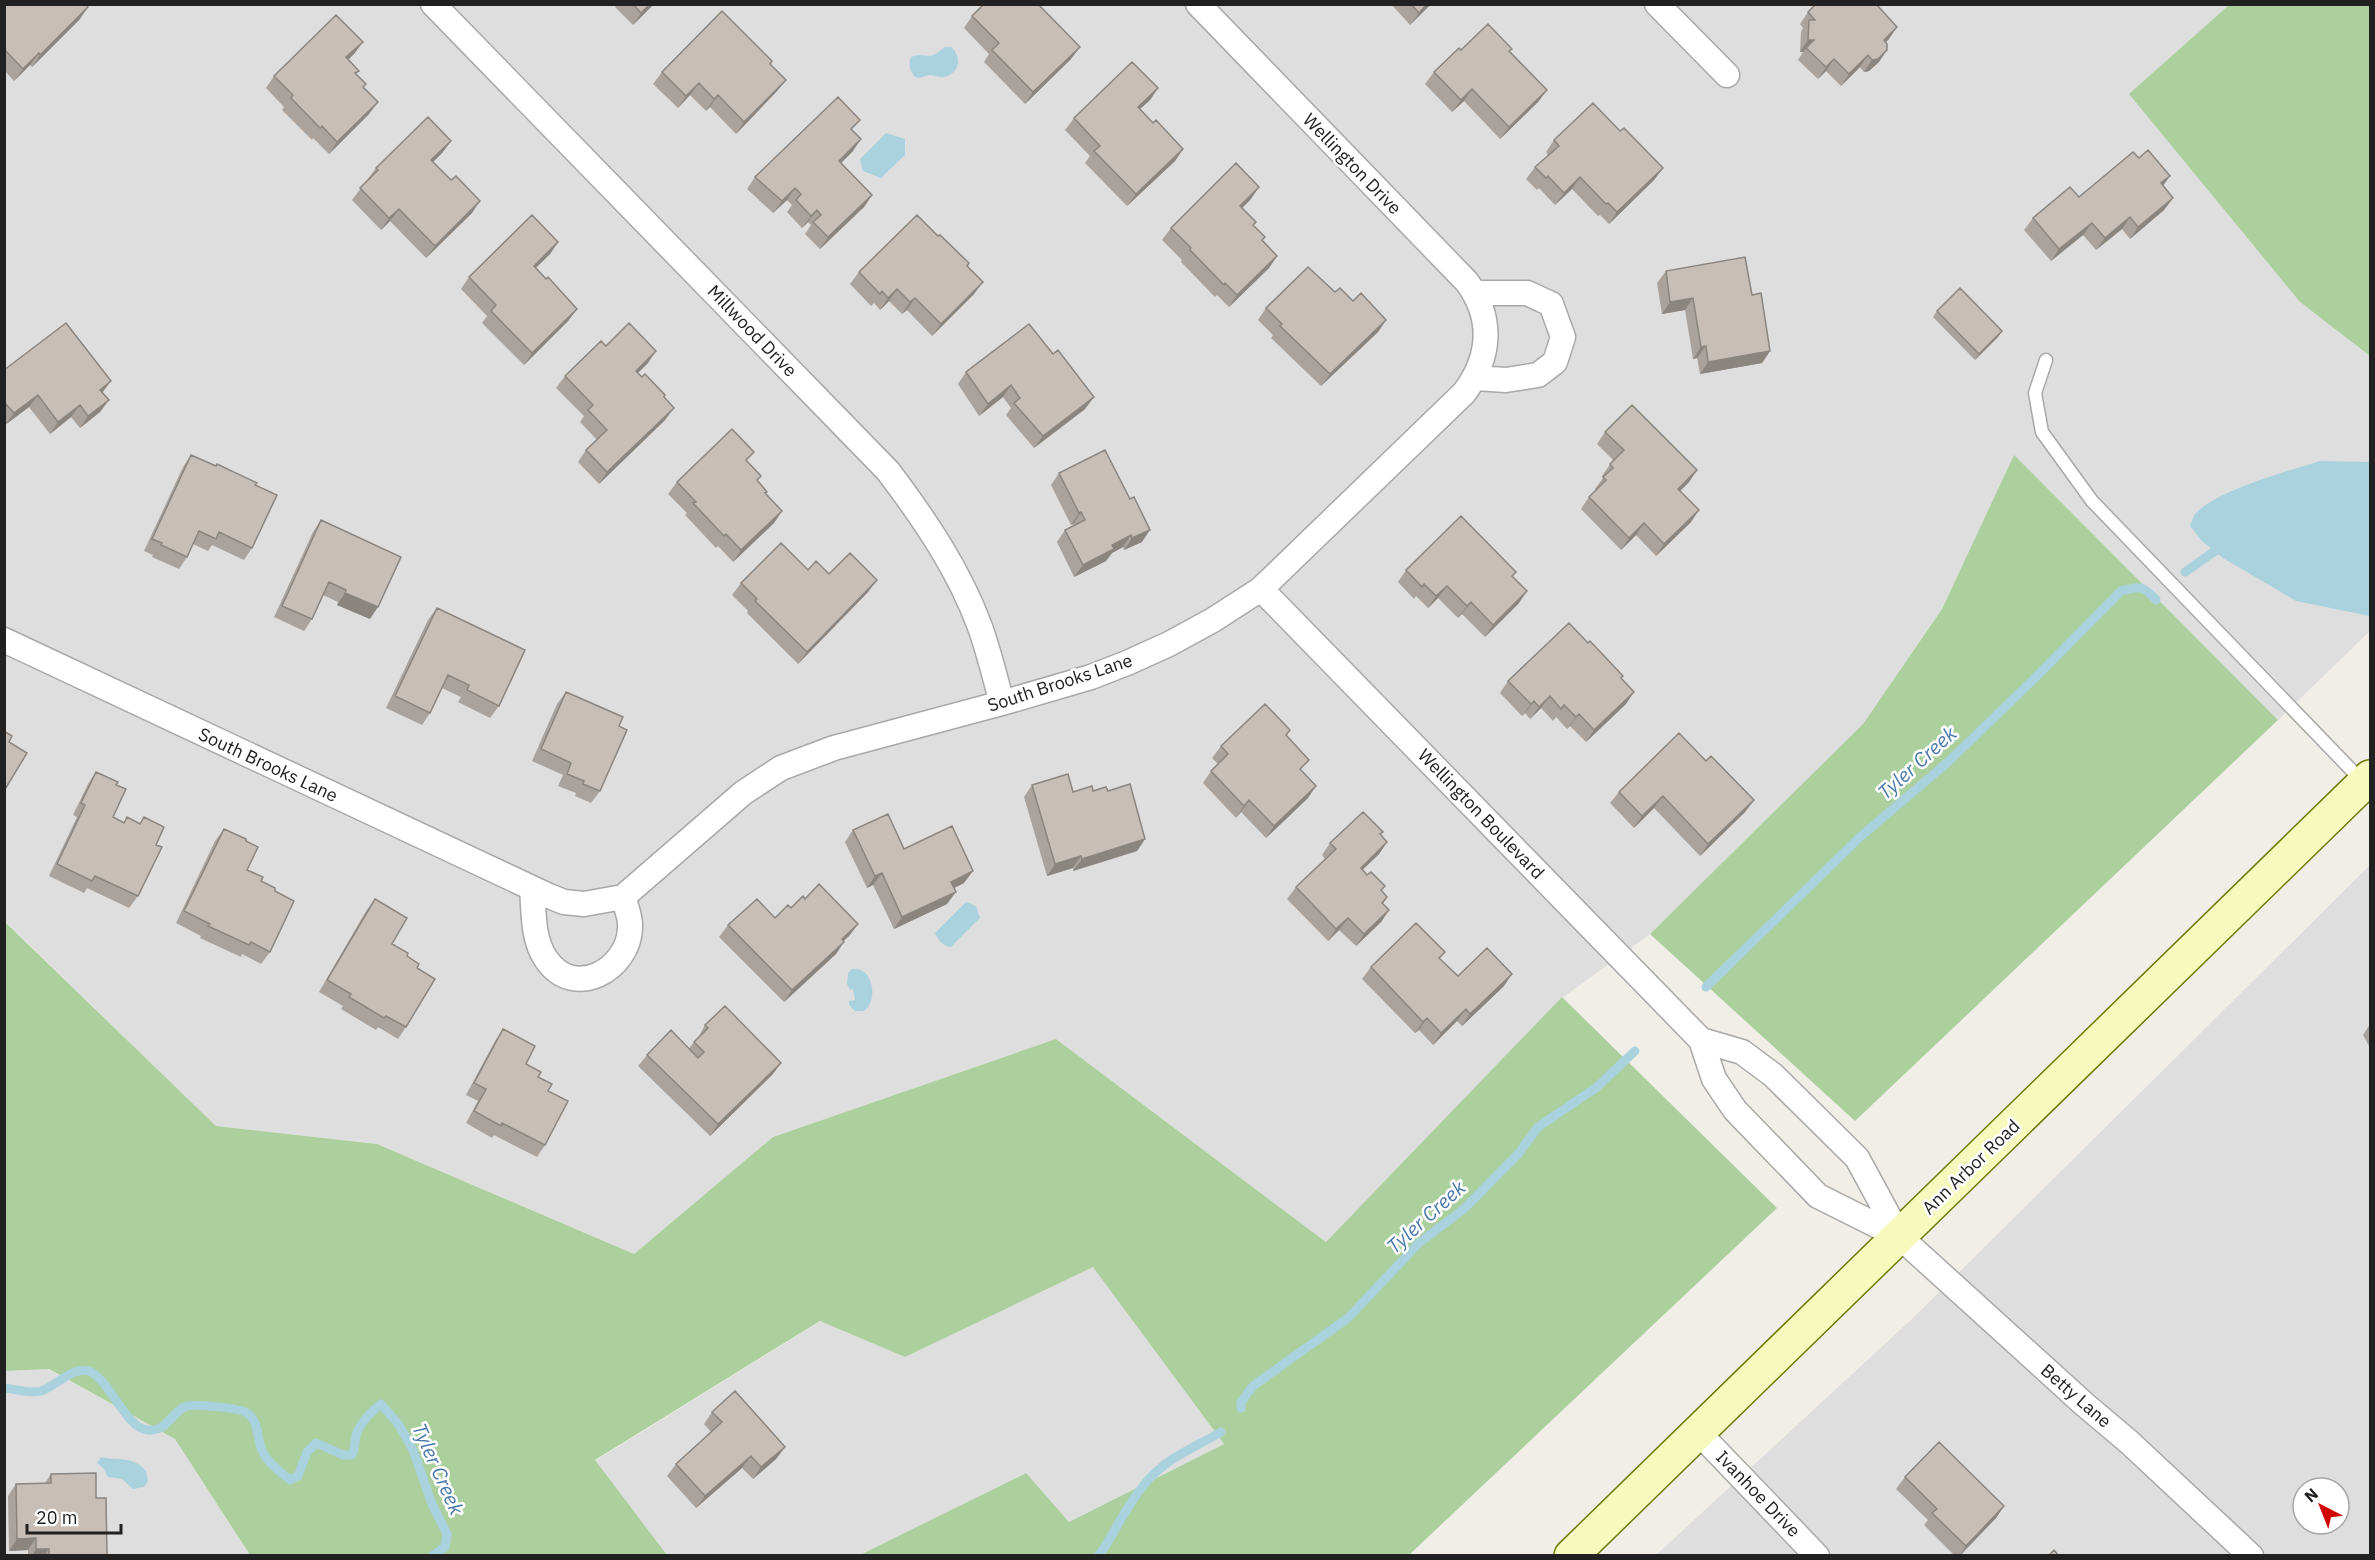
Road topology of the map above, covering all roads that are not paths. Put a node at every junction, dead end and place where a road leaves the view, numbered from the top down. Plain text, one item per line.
1 (433, 4) edge
2 (1198, 4) edge
3 (1656, 4) edge
4 (1727, 75) dead end
5 (1474, 292) junction
6 (1486, 335) joint
7 (2046, 360) dead end
8 (1475, 378) junction
9 (1261, 589) junction
10 (4, 640) edge
11 (1002, 703) junction
12 (2367, 780) edge
13 (532, 888) junction
14 (623, 897) junction
15 (1701, 1040) junction
16 (1900, 1237) junction
17 (1699, 1433) junction
18 (1571, 1556) edge
19 (1817, 1556) edge
20 (2251, 1556) edge

1 - 11 street, Millwood Drive
2 - 5 street, Wellington Drive
3 - 4 street
5 - 6 street, Wellington Drive
5 - 8 street
6 - 8 street, South Brooks Lane
7 - 12 lane
8 - 9 street, South Brooks Lane
9 - 11 street, South Brooks Lane
9 - 15 street, Wellington Boulevard
10 - 13 street, South Brooks Lane
11 - 14 street, South Brooks Lane
12 - 16 main road, Ann Arbor Road
13 - 14 street, South Brooks Lane
13 - 14 street
15 - 16 street, Wellington Boulevard
15 - 16 street, Wellington Boulevard
16 - 17 main road, Ann Arbor Road
16 - 20 street, Betty Lane
17 - 18 main road, Ann Arbor Road
17 - 19 street, Ivanhoe Drive

